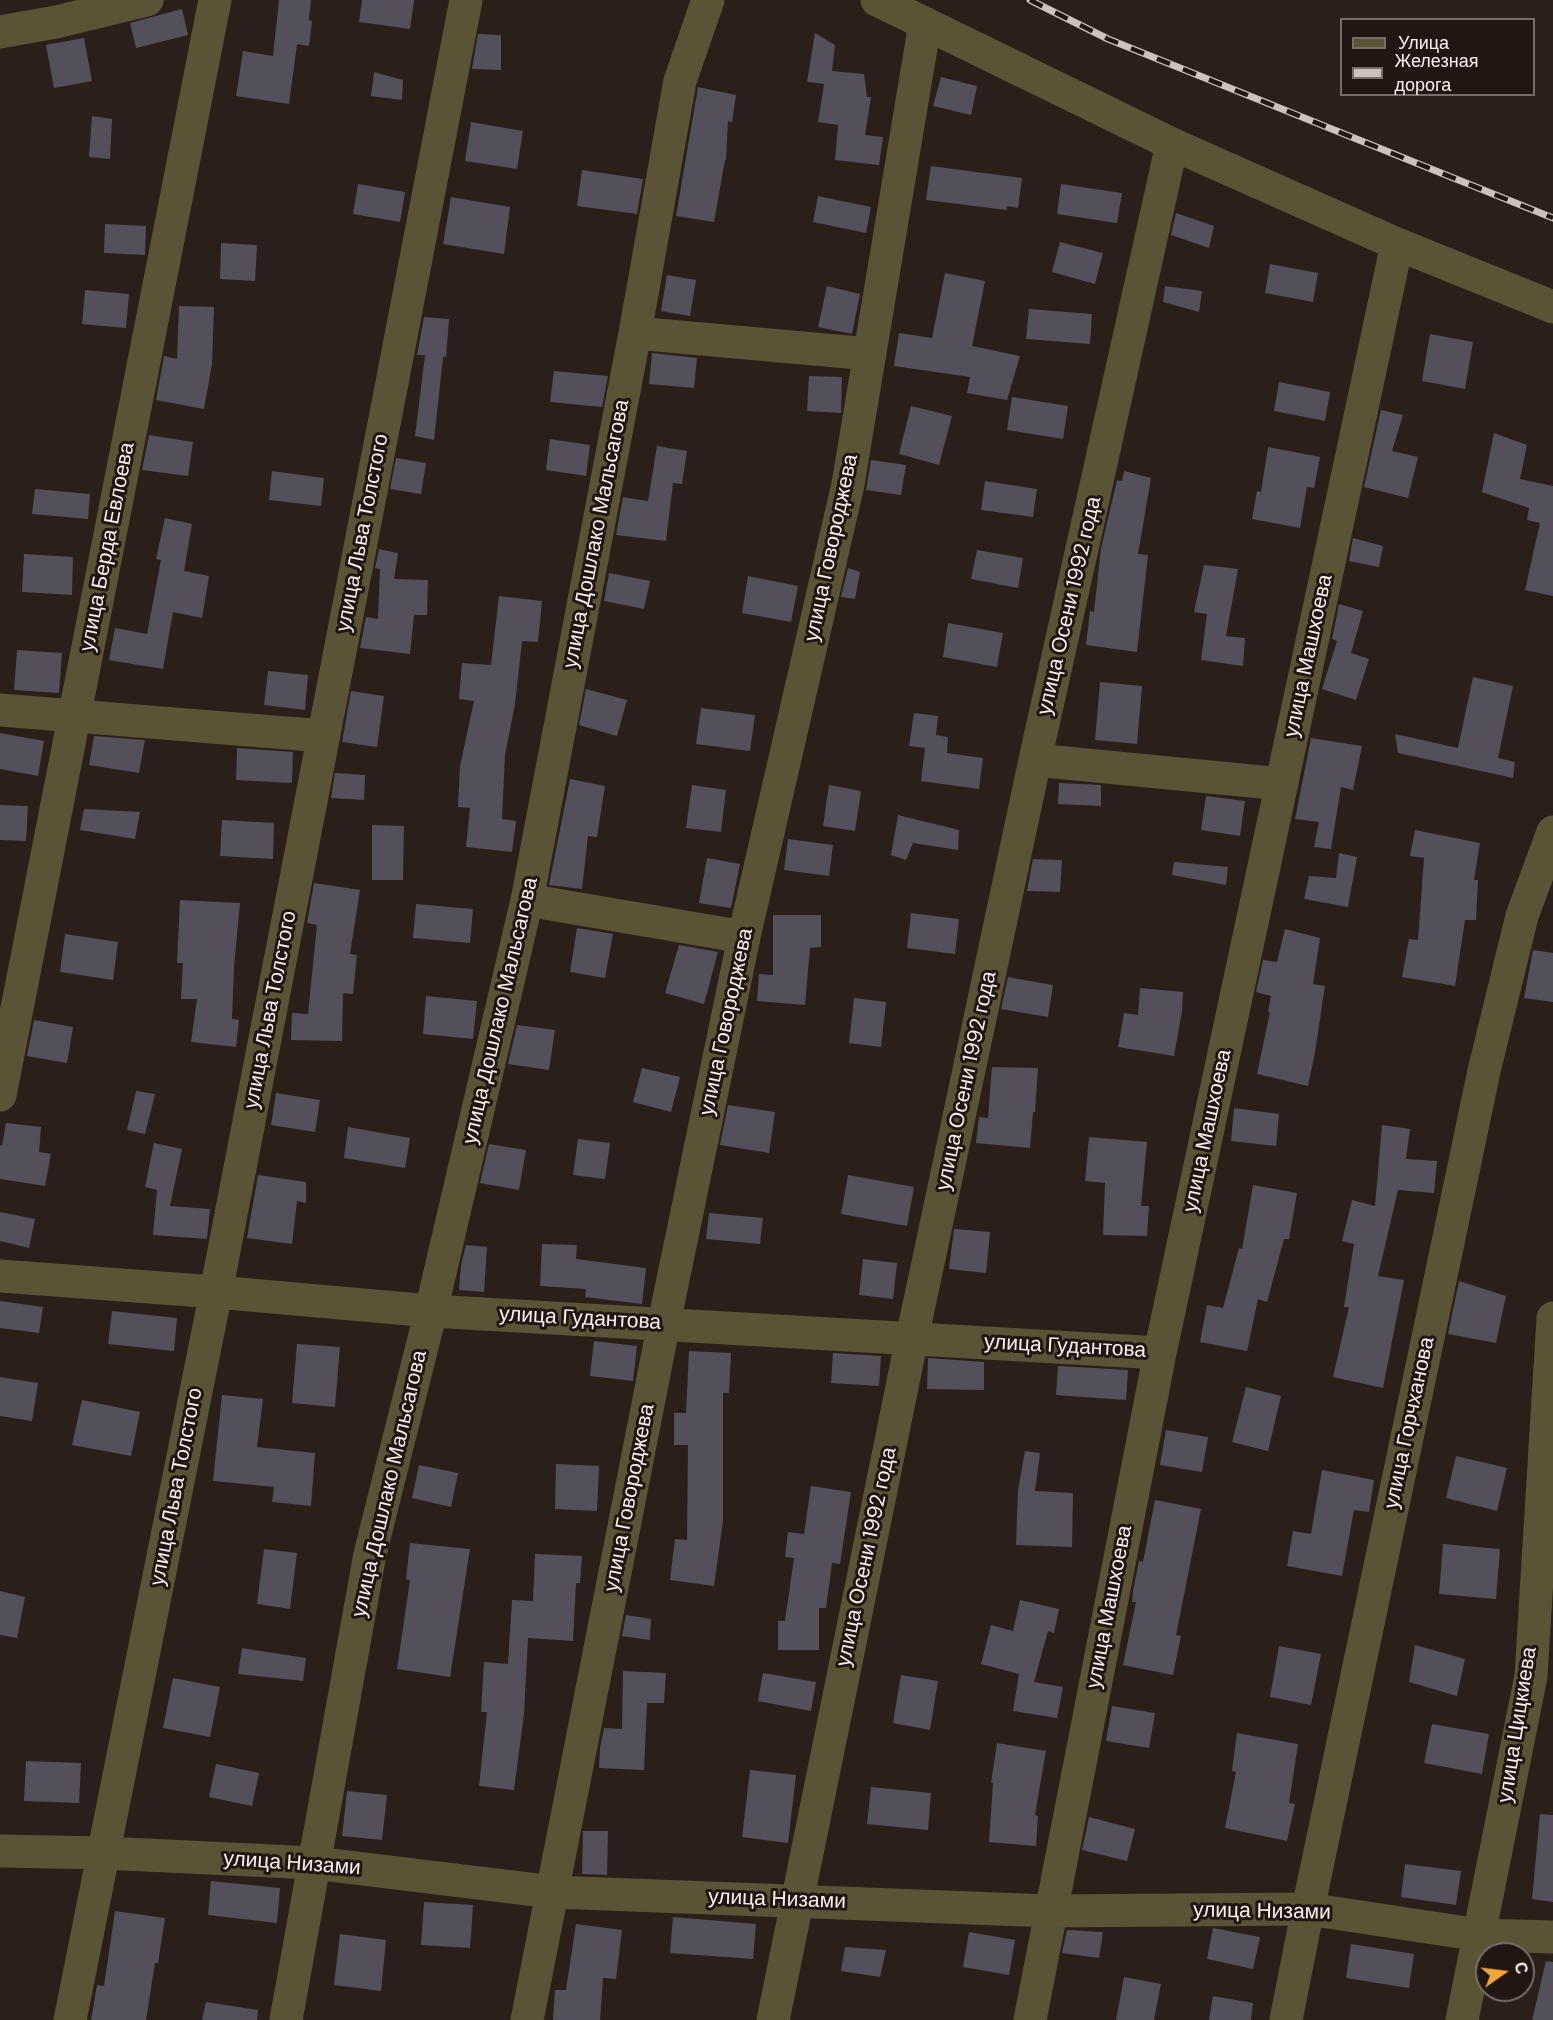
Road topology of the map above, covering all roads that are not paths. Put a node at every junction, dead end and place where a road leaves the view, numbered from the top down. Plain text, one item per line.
1 (147, 0) edge
2 (215, 0) edge
3 (466, 0) edge
4 (708, 0) edge
5 (877, 0) edge
6 (925, 24) junction
7 (0, 32) edge
8 (1172, 144) junction
9 (1397, 244) junction
10 (1553, 307) edge
11 (635, 333) junction
12 (870, 354) junction
13 (0, 710) edge
14 (75, 716) junction
15 (324, 736) junction
16 (1035, 760) junction
17 (1282, 784) junction
18 (1553, 832) edge
19 (527, 900) junction
20 (744, 937) junction
21 (0, 1095) edge
22 (0, 1276) edge
23 (216, 1292) junction
24 (431, 1311) junction
25 (1553, 1318) edge
26 (664, 1323) junction
27 (912, 1338) junction
28 (1160, 1353) junction
29 (1542, 1677) edge
30 (0, 1851) edge
31 (104, 1853) junction
32 (314, 1863) junction
33 (553, 1892) junction
34 (796, 1901) junction
35 (1308, 1909) junction
36 (1050, 1911) junction
37 (1480, 1935) junction
38 (1553, 1937) edge
39 (70, 2020) edge
40 (286, 2020) edge
41 (527, 2020) edge
42 (773, 2020) edge
43 (1030, 2020) edge
44 (1286, 2020) edge
45 (1462, 2020) edge

1 - 7 street
2 - 14 street, улица Берда Евлоева
3 - 15 street, улица Льва Толстого
4 - 11 street, улица Дошлако Мальсагова
5 - 6 street
6 - 8 street
6 - 12 street, улица Говороджева
8 - 9 street
8 - 16 street, улица Осени 1992 года
9 - 10 street
9 - 17 street, улица Машхоева
11 - 12 street
11 - 19 street, улица Дошлако Мальсагова
12 - 20 street, улица Говороджева
13 - 14 street
14 - 15 street
14 - 21 street, улица Берда Евлоева
15 - 23 street, улица Льва Толстого
16 - 17 street
16 - 27 street, улица Осени 1992 года
17 - 28 street, улица Машхоева
18 - 35 street, улица Горчханова
19 - 20 street
19 - 24 street, улица Дошлако Мальсагова
20 - 26 street, улица Говороджева
22 - 23 street, улица Гудантова
23 - 24 street, улица Гудантова
23 - 31 street, улица Льва Толстого
24 - 26 street, улица Гудантова
24 - 32 street, улица Дошлако Мальсагова
25 - 29 street, улица Цицкиева
26 - 27 street, улица Гудантова
26 - 33 street, улица Говороджева
27 - 28 street, улица Гудантова
27 - 34 street, улица Осени 1992 года
28 - 36 street, улица Машхоева
29 - 37 street, улица Цицкиева
30 - 31 street, улица Низами
31 - 32 street, улица Низами
31 - 39 street, улица Льва Толстого
32 - 33 street, улица Низами
32 - 40 street, улица Дошлако Мальсагова
33 - 34 street, улица Низами
33 - 41 street, улица Говороджева
34 - 36 street, улица Низами
34 - 42 street, улица Осени 1992 года
35 - 36 street, улица Низами
35 - 37 street, улица Низами
35 - 44 street, улица Горчханова
36 - 43 street, улица Машхоева
37 - 38 street, улица Низами
37 - 45 street, улица Цицкиева

